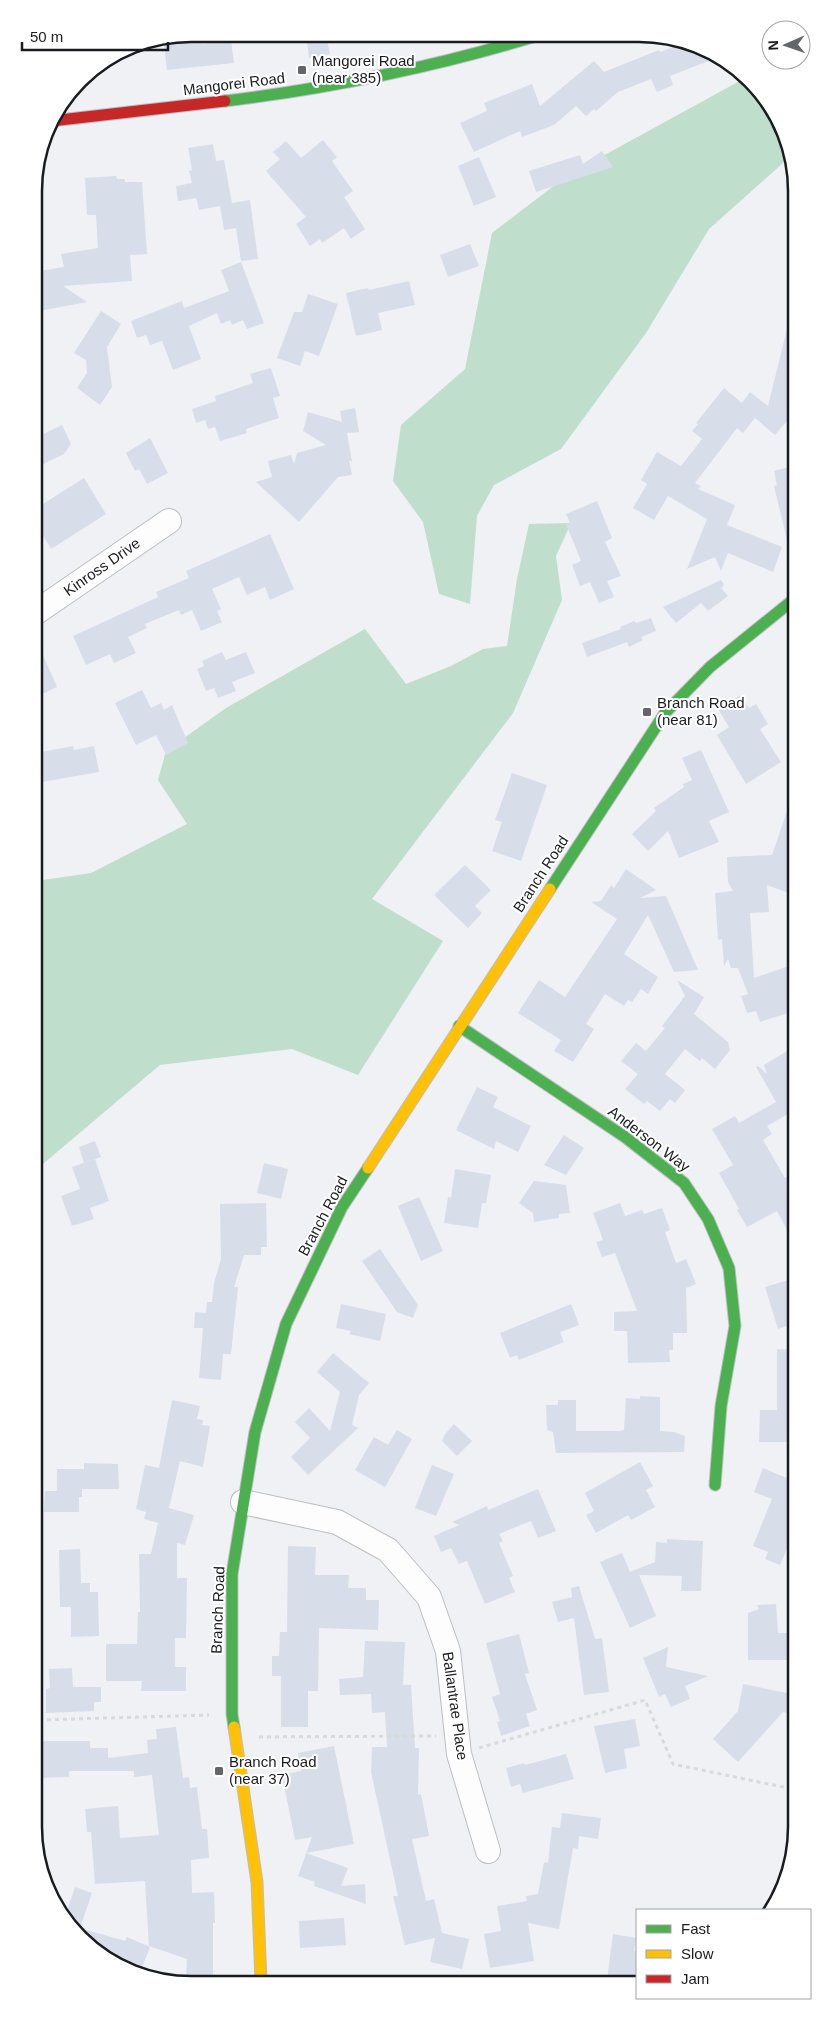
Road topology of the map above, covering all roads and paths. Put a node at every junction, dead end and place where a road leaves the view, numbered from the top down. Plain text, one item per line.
1 (514, 42) edge
2 (62, 120) edge
3 (169, 521) dead end
4 (788, 604) edge
5 (43, 608) edge
6 (459, 1026) junction
7 (715, 1485) dead end
8 (243, 1502) junction
9 (232, 1714) junction
10 (43, 1720) edge
11 (235, 1738) junction
12 (458, 1745) junction
13 (788, 1790) edge
14 (488, 1851) dead end
15 (260, 1977) edge

1 - 2 street, Mangorei Road
3 - 5 street, Kinross Drive
4 - 6 street, Branch Road
6 - 7 street, Anderson Way
6 - 8 street, Branch Road
8 - 9 street, Branch Road
8 - 12 street, Ballantrae Place
9 - 10 path
9 - 11 street, Branch Road
11 - 12 path
11 - 15 street, Branch Road
12 - 13 path
12 - 14 street, Ballantrae Place

